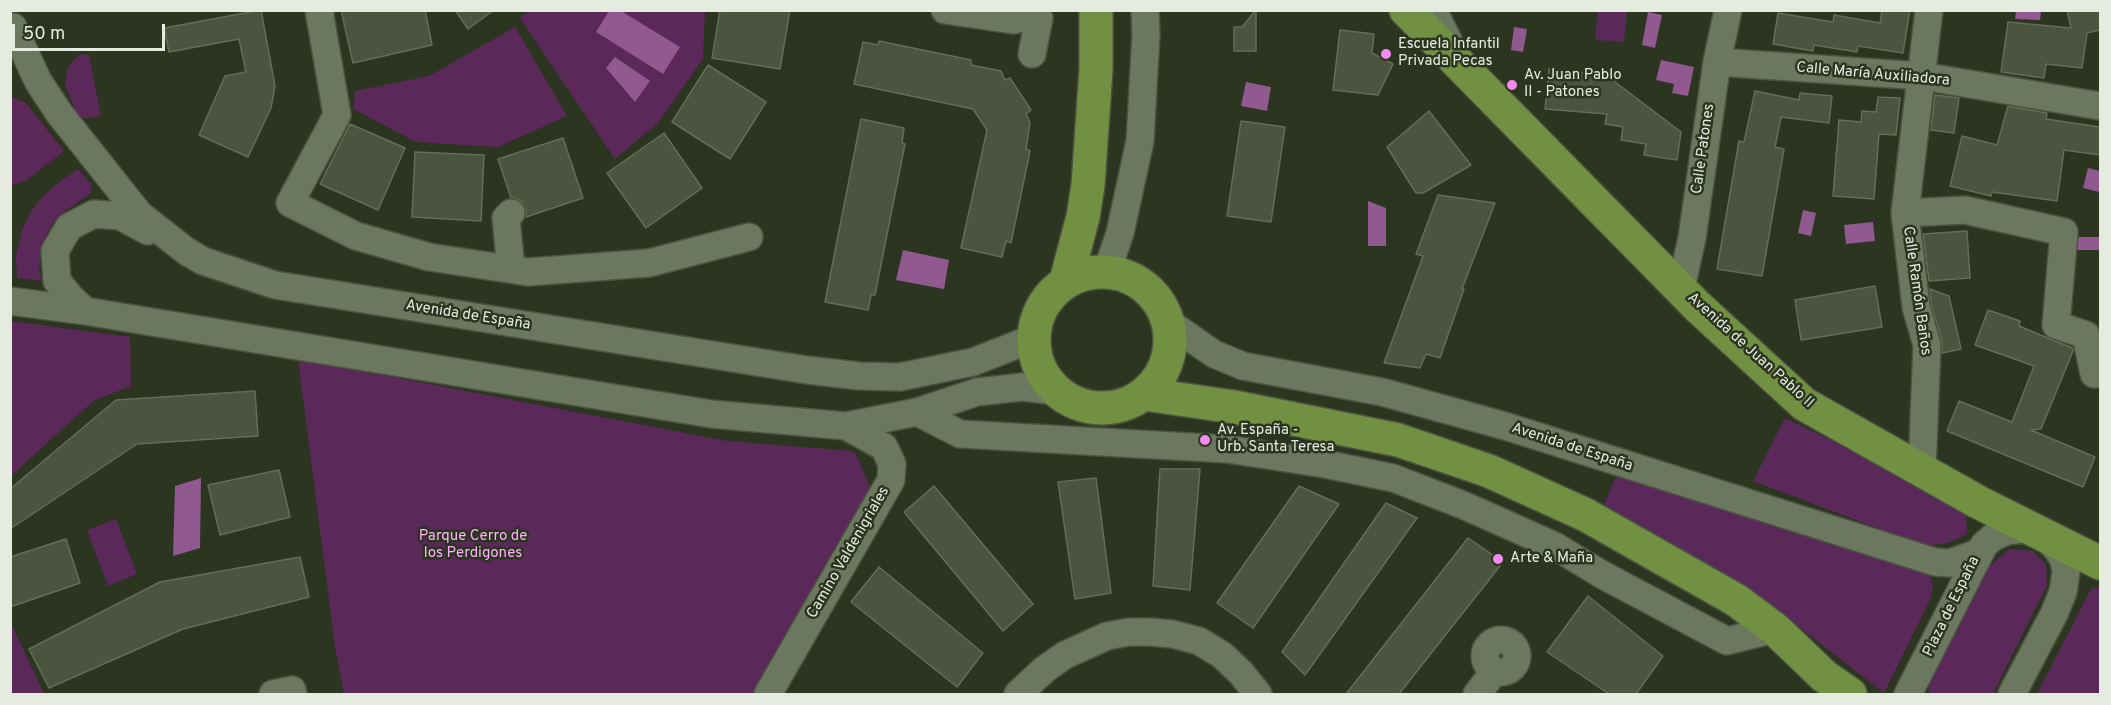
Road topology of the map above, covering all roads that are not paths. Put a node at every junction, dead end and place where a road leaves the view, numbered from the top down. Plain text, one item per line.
1 (945, 10) edge
2 (1145, 10) edge
3 (1406, 10) edge
4 (1434, 10) edge
5 (1728, 10) edge
6 (1929, 10) edge
7 (1041, 13) edge
8 (1091, 13) edge
9 (15, 22) edge
10 (326, 28) edge
11 (1032, 54) dead end
12 (1459, 62) junction
13 (1717, 62) junction
14 (1922, 76) junction
15 (2100, 106) edge
16 (511, 213) dead end
17 (1905, 213) junction
18 (749, 237) dead end
19 (186, 251) junction
20 (511, 269) junction
21 (1107, 271) junction
22 (1066, 281) junction
23 (1681, 288) junction
24 (10, 301) edge
25 (85, 310) junction
26 (1168, 322) junction
27 (1034, 338) junction
28 (2094, 374) dead end
29 (1056, 391) junction
30 (1144, 394) junction
31 (917, 412) junction
32 (846, 426) junction
33 (1922, 470) junction
34 (2043, 536) junction
35 (1978, 553) junction
36 (2100, 563) edge
37 (1775, 629) junction
38 (1495, 670) dead end
39 (273, 694) edge
40 (293, 694) edge
41 (768, 694) edge
42 (1018, 694) edge
43 (1258, 694) edge
44 (1477, 694) edge
45 (1850, 694) edge
46 (1908, 694) edge
47 (2012, 694) edge

1 - 7 street
2 - 21 street
3 - 12 main road, Avenida de Juan Pablo II
4 - 12 street
5 - 13 street, Calle Patones
6 - 14 street, Calle Ramón Baños
7 - 11 street
8 - 22 main road
9 - 19 street, Avenida de España
10 - 20 street
12 - 23 main road, Avenida de Juan Pablo II
13 - 14 street, Calle María Auxiliadora
13 - 23 street, Calle Patones
14 - 15 street, Calle María Auxiliadora
14 - 17 street, Calle Ramón Baños
16 - 20 street
17 - 28 street
17 - 33 street, Calle Ramón Baños
18 - 20 street
19 - 25 street
19 - 27 street, Avenida de España
21 - 22 main road
21 - 26 main road
22 - 27 main road
23 - 33 main road, Avenida de Juan Pablo II
24 - 25 street
25 - 32 street
26 - 30 main road
26 - 35 street, Avenida de España
27 - 29 main road
29 - 30 main road
29 - 31 street
30 - 37 main road
31 - 32 street
31 - 37 street
32 - 41 street, Camino Valdenigriales
33 - 34 main road, Avenida de Juan Pablo II
34 - 35 street, Plaza de España
34 - 36 main road, Avenida de Juan Pablo II
34 - 47 street
35 - 46 street, Plaza de España
37 - 45 main road
38 - 44 street
39 - 40 street
42 - 43 street

